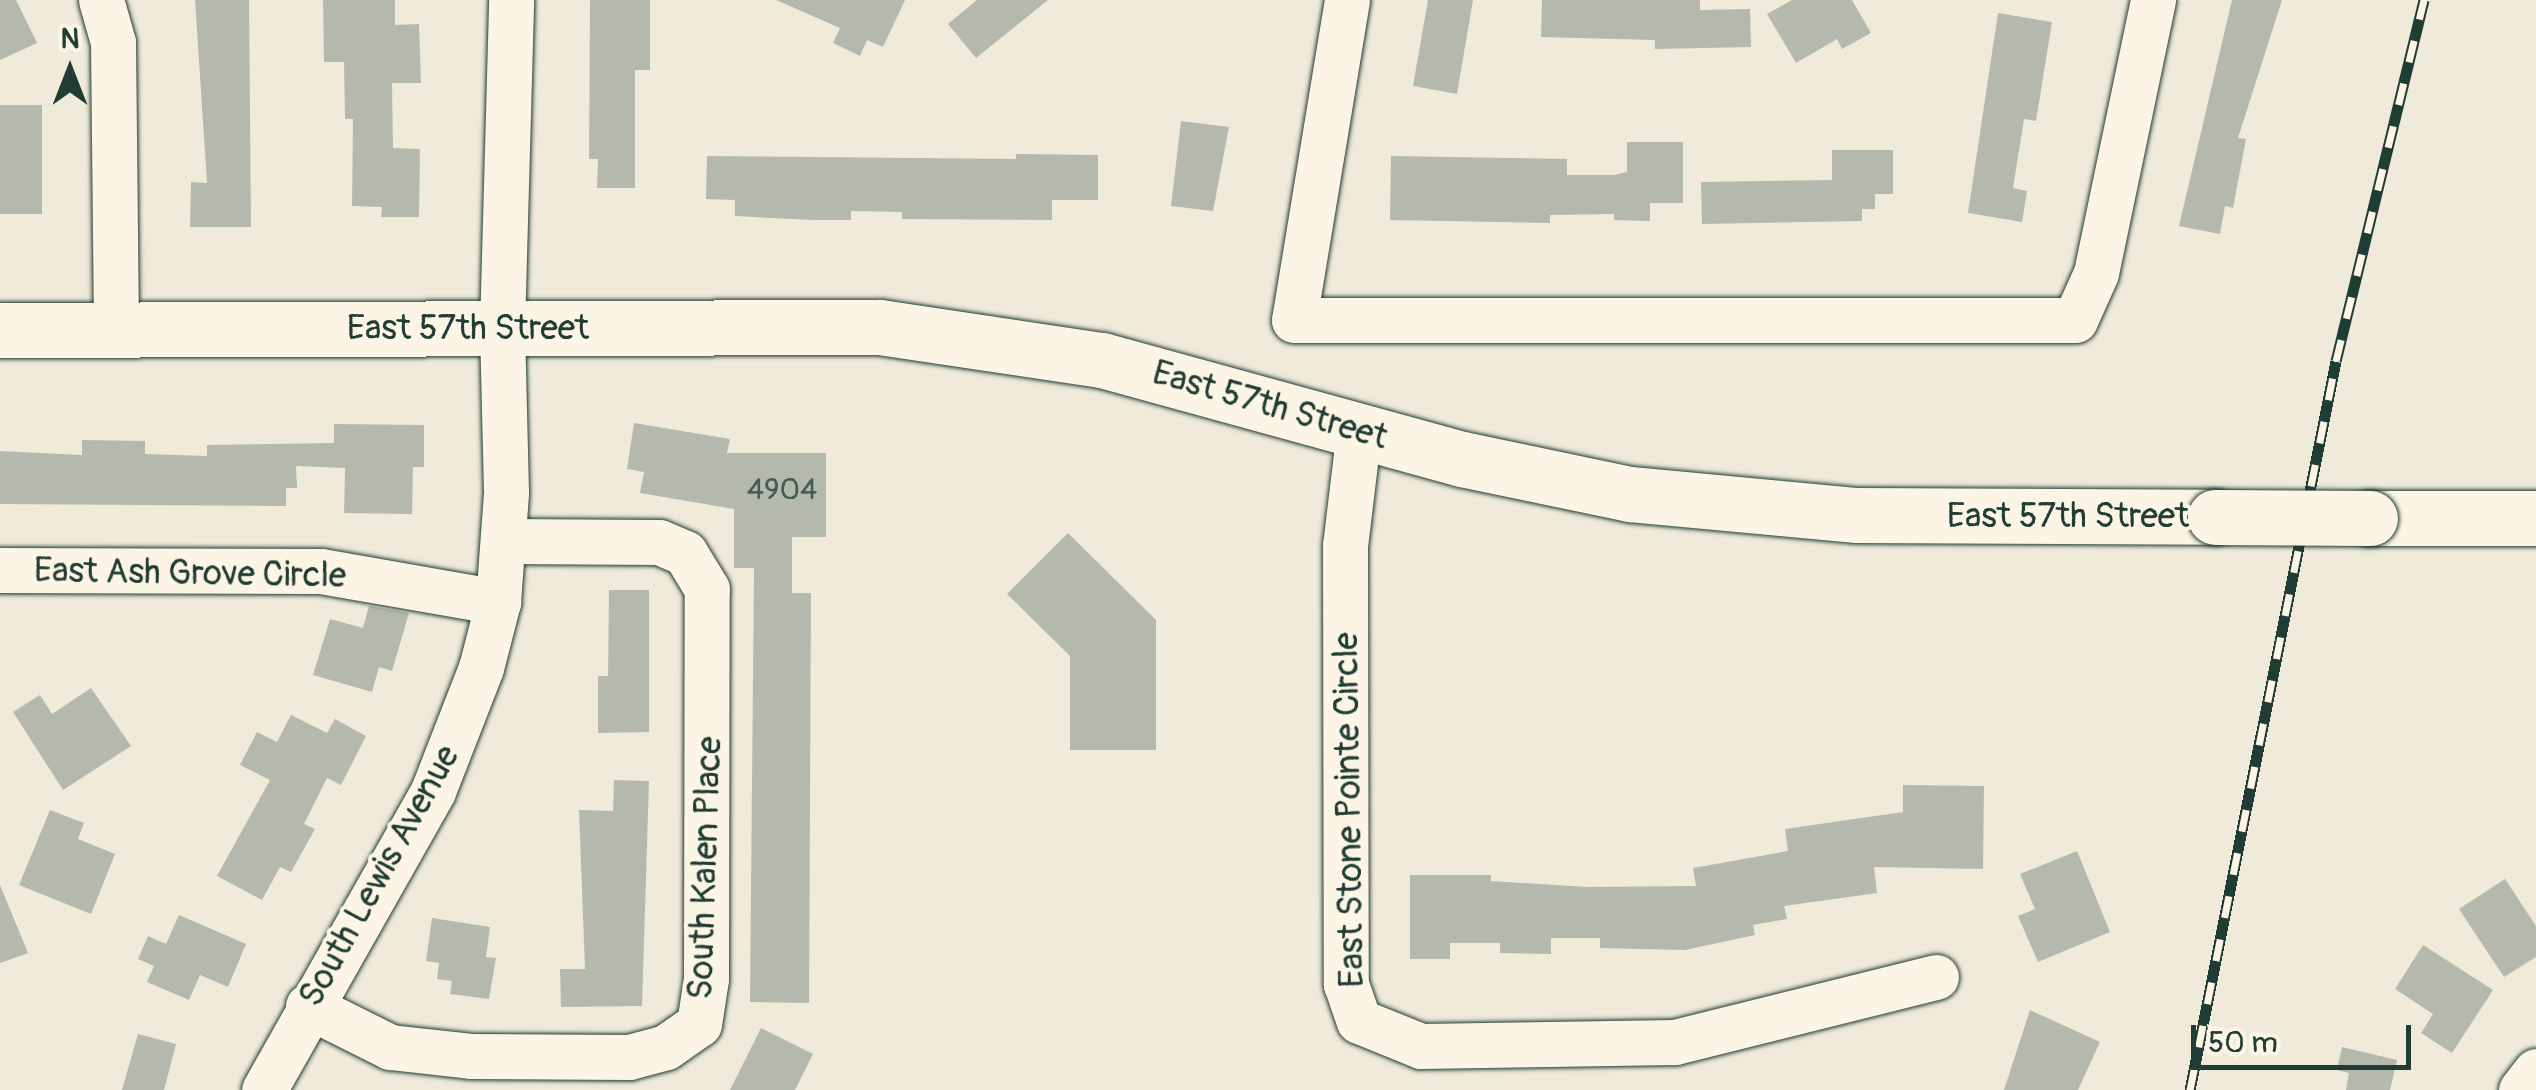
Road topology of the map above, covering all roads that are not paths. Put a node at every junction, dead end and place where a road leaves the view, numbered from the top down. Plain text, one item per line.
1 (101, 0) edge
2 (511, 0) edge
3 (1348, 0) edge
4 (2153, 0) edge
5 (502, 328) junction
6 (116, 329) junction
7 (0, 330) edge
8 (1359, 430) junction
9 (2536, 518) edge
10 (504, 542) junction
11 (0, 570) edge
12 (498, 602) junction
13 (1936, 977) dead end
14 (308, 1006) junction
15 (2536, 1072) edge
16 (264, 1090) edge
17 (2521, 1090) edge

1 - 6 street
2 - 5 street, South Lewis Avenue
3 - 4 street
5 - 6 main road, East 57th Street
5 - 8 main road, East 57th Street
5 - 10 street, South Lewis Avenue
6 - 7 main road, East 57th Street
8 - 9 main road, East 57th Street, bridge
8 - 13 street, East Stone Pointe Circle
10 - 12 street, South Lewis Avenue
10 - 14 street, South Kalen Place
11 - 12 street, East Ash Grove Circle
12 - 14 street, South Lewis Avenue
14 - 16 street, South Lewis Avenue
15 - 17 street

